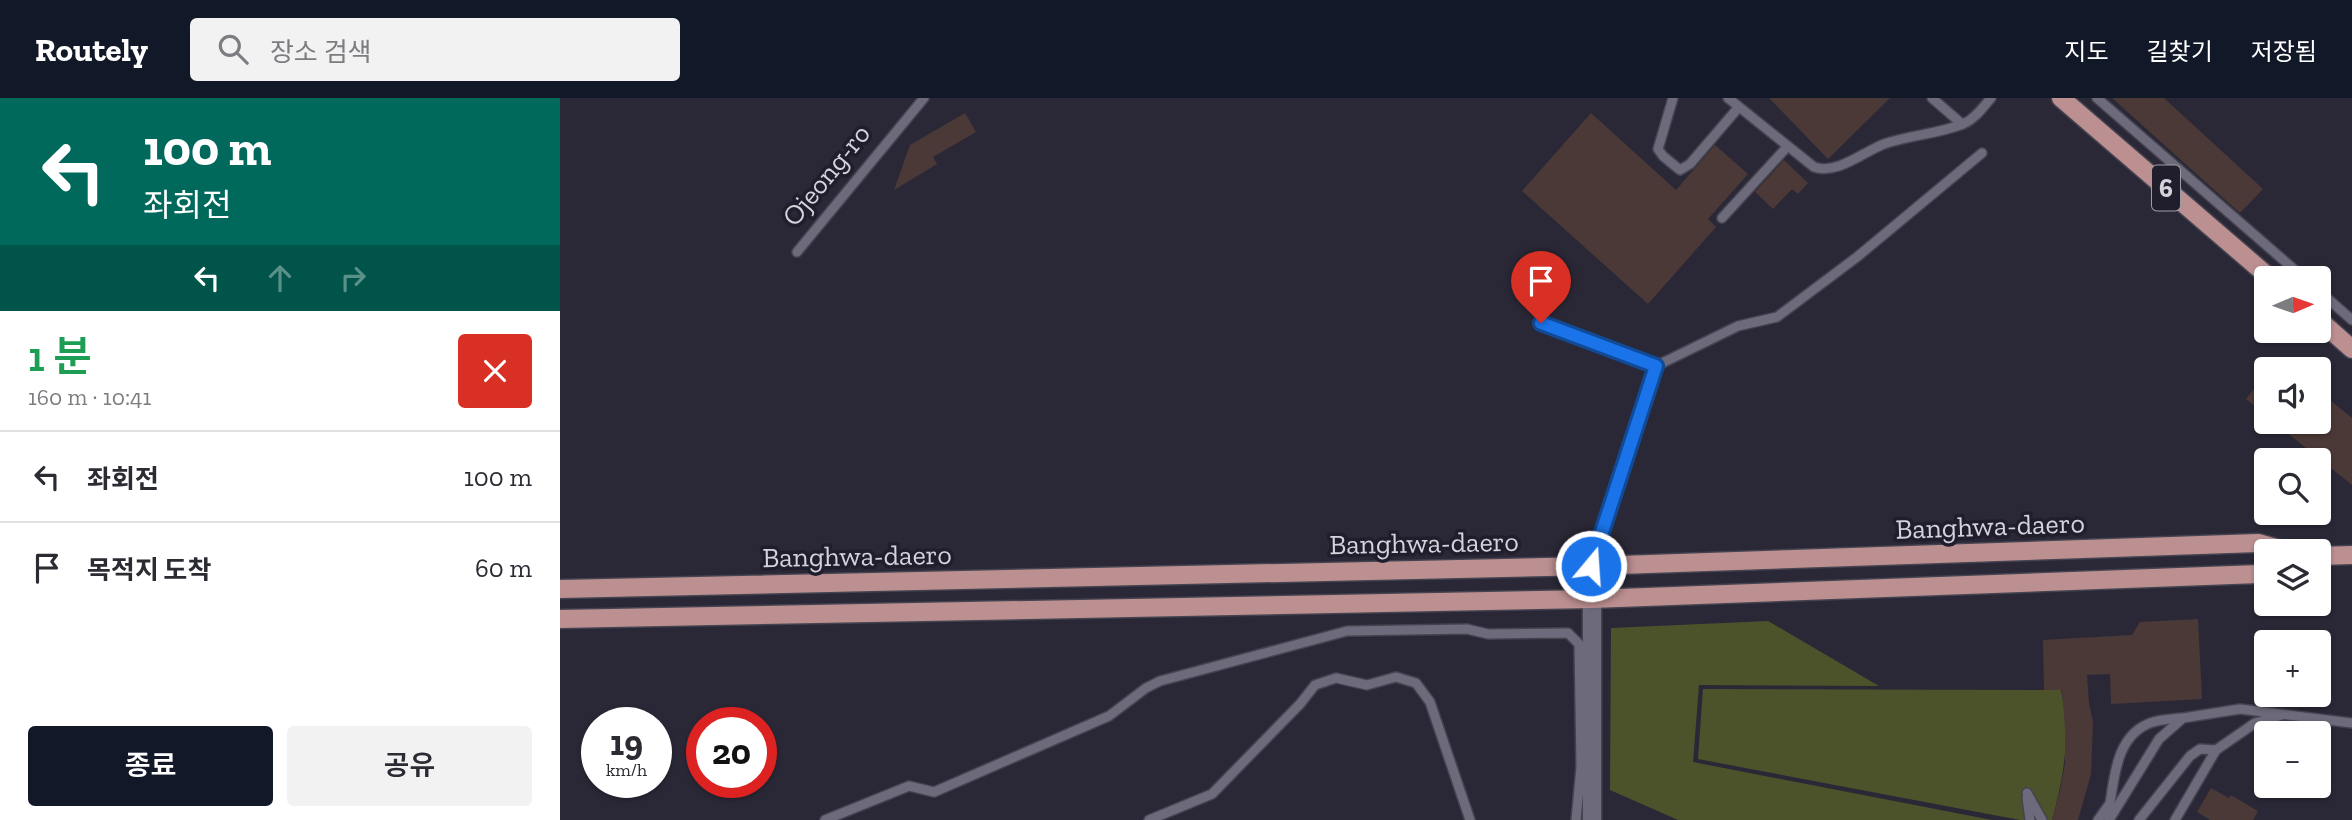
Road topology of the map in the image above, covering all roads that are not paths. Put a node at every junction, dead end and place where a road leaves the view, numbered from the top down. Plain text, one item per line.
1 (924, 98) edge
2 (1673, 98) edge
3 (1728, 98) edge
4 (1932, 98) edge
5 (1991, 98) edge
6 (2061, 98) edge
7 (2097, 98) edge
8 (1738, 108) junction
9 (1962, 124) junction
10 (1787, 147) junction
11 (1982, 153) dead end
12 (1722, 218) dead end
13 (797, 252) dead end
14 (2256, 266) edge
15 (2290, 266) edge
16 (2331, 302) edge
17 (2352, 320) edge
18 (1541, 323) dead end
19 (2331, 331) edge
20 (2352, 349) edge
21 (1656, 366) junction
22 (2254, 543) edge
23 (2352, 555) edge
24 (2331, 556) edge
25 (1591, 566) junction
26 (2254, 574) edge
27 (560, 589) edge
28 (1592, 599) junction
29 (560, 619) edge
30 (2287, 713) junction
31 (2183, 718) junction
32 (2352, 723) edge
33 (2216, 750) junction
34 (2111, 802) junction
35 (825, 820) edge
36 (1149, 820) edge
37 (1470, 820) edge
38 (1576, 820) edge
39 (1592, 820) edge
40 (2030, 820) edge
41 (2042, 820) edge
42 (2098, 820) edge
43 (2108, 820) edge
44 (2139, 820) edge
45 (2175, 820) edge

1 - 13 lane, Ojeong-ro
2 - 8 lane
3 - 8 lane
4 - 9 lane
5 - 9 lane
6 - 14 main road, 6
7 - 15 lane
8 - 10 lane
9 - 10 lane
10 - 12 lane
11 - 21 lane
16 - 17 lane
18 - 21 lane
19 - 20 main road
21 - 25 lane
22 - 25 main road, Banghwa-daero
23 - 24 main road
25 - 27 main road, Banghwa-daero
26 - 28 main road, Banghwa-daero
28 - 29 main road, Banghwa-daero
28 - 39 street
30 - 31 lane
30 - 32 lane
30 - 33 lane
31 - 34 lane
31 - 43 lane
33 - 44 lane
33 - 45 lane
34 - 42 lane
34 - 43 lane
35 - 38 lane
36 - 37 lane
40 - 41 lane

